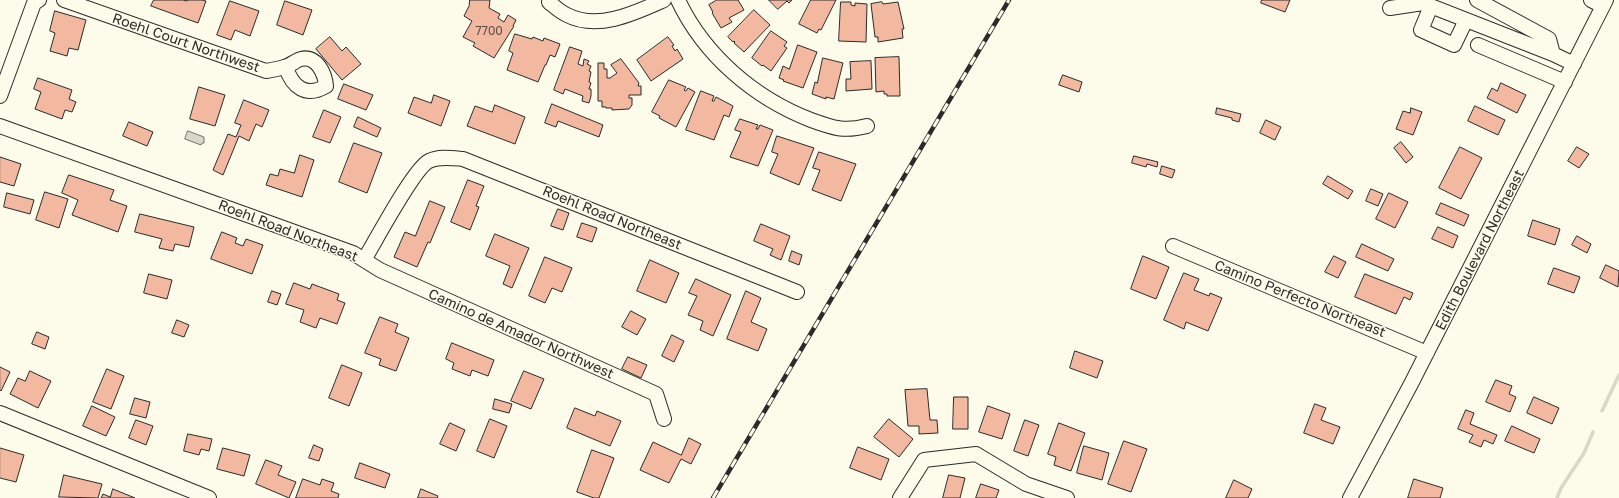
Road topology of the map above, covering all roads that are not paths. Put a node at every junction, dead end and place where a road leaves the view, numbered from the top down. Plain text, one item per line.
1 (39, 0) edge
2 (64, 0) edge
3 (664, 0) edge
4 (678, 0) edge
5 (1476, 0) edge
6 (549, 2) dead end
7 (1600, 2) edge
8 (1431, 6) junction
9 (1390, 8) dead end
10 (1466, 20) junction
11 (1478, 45) dead end
12 (1553, 54) junction
13 (1574, 64) junction
14 (286, 67) dead end
15 (1565, 82) junction
16 (0, 96) edge
17 (0, 126) edge
18 (867, 126) dead end
19 (1173, 246) dead end
20 (364, 260) junction
21 (797, 292) dead end
22 (1427, 353) junction
23 (0, 413) edge
24 (664, 419) dead end
25 (209, 498) edge
26 (900, 498) edge
27 (1067, 498) edge
28 (1350, 498) edge

1 - 16 street
2 - 14 street, Roehl Court Northwest
3 - 6 street
4 - 18 street
5 - 12 street
7 - 13 street, Edith Boulevard Northeast
8 - 9 street
8 - 10 street
8 - 10 street
10 - 12 street
11 - 15 street
12 - 13 street
13 - 15 street, Edith Boulevard Northeast
15 - 22 street, Edith Boulevard Northeast
17 - 20 street, Roehl Road Northeast
19 - 22 street, Camino Perfecto Northeast
20 - 21 street, Roehl Road Northeast
20 - 24 street, Camino de Amador Northwest
22 - 28 street, Edith Boulevard Northeast
23 - 25 street
26 - 27 street

